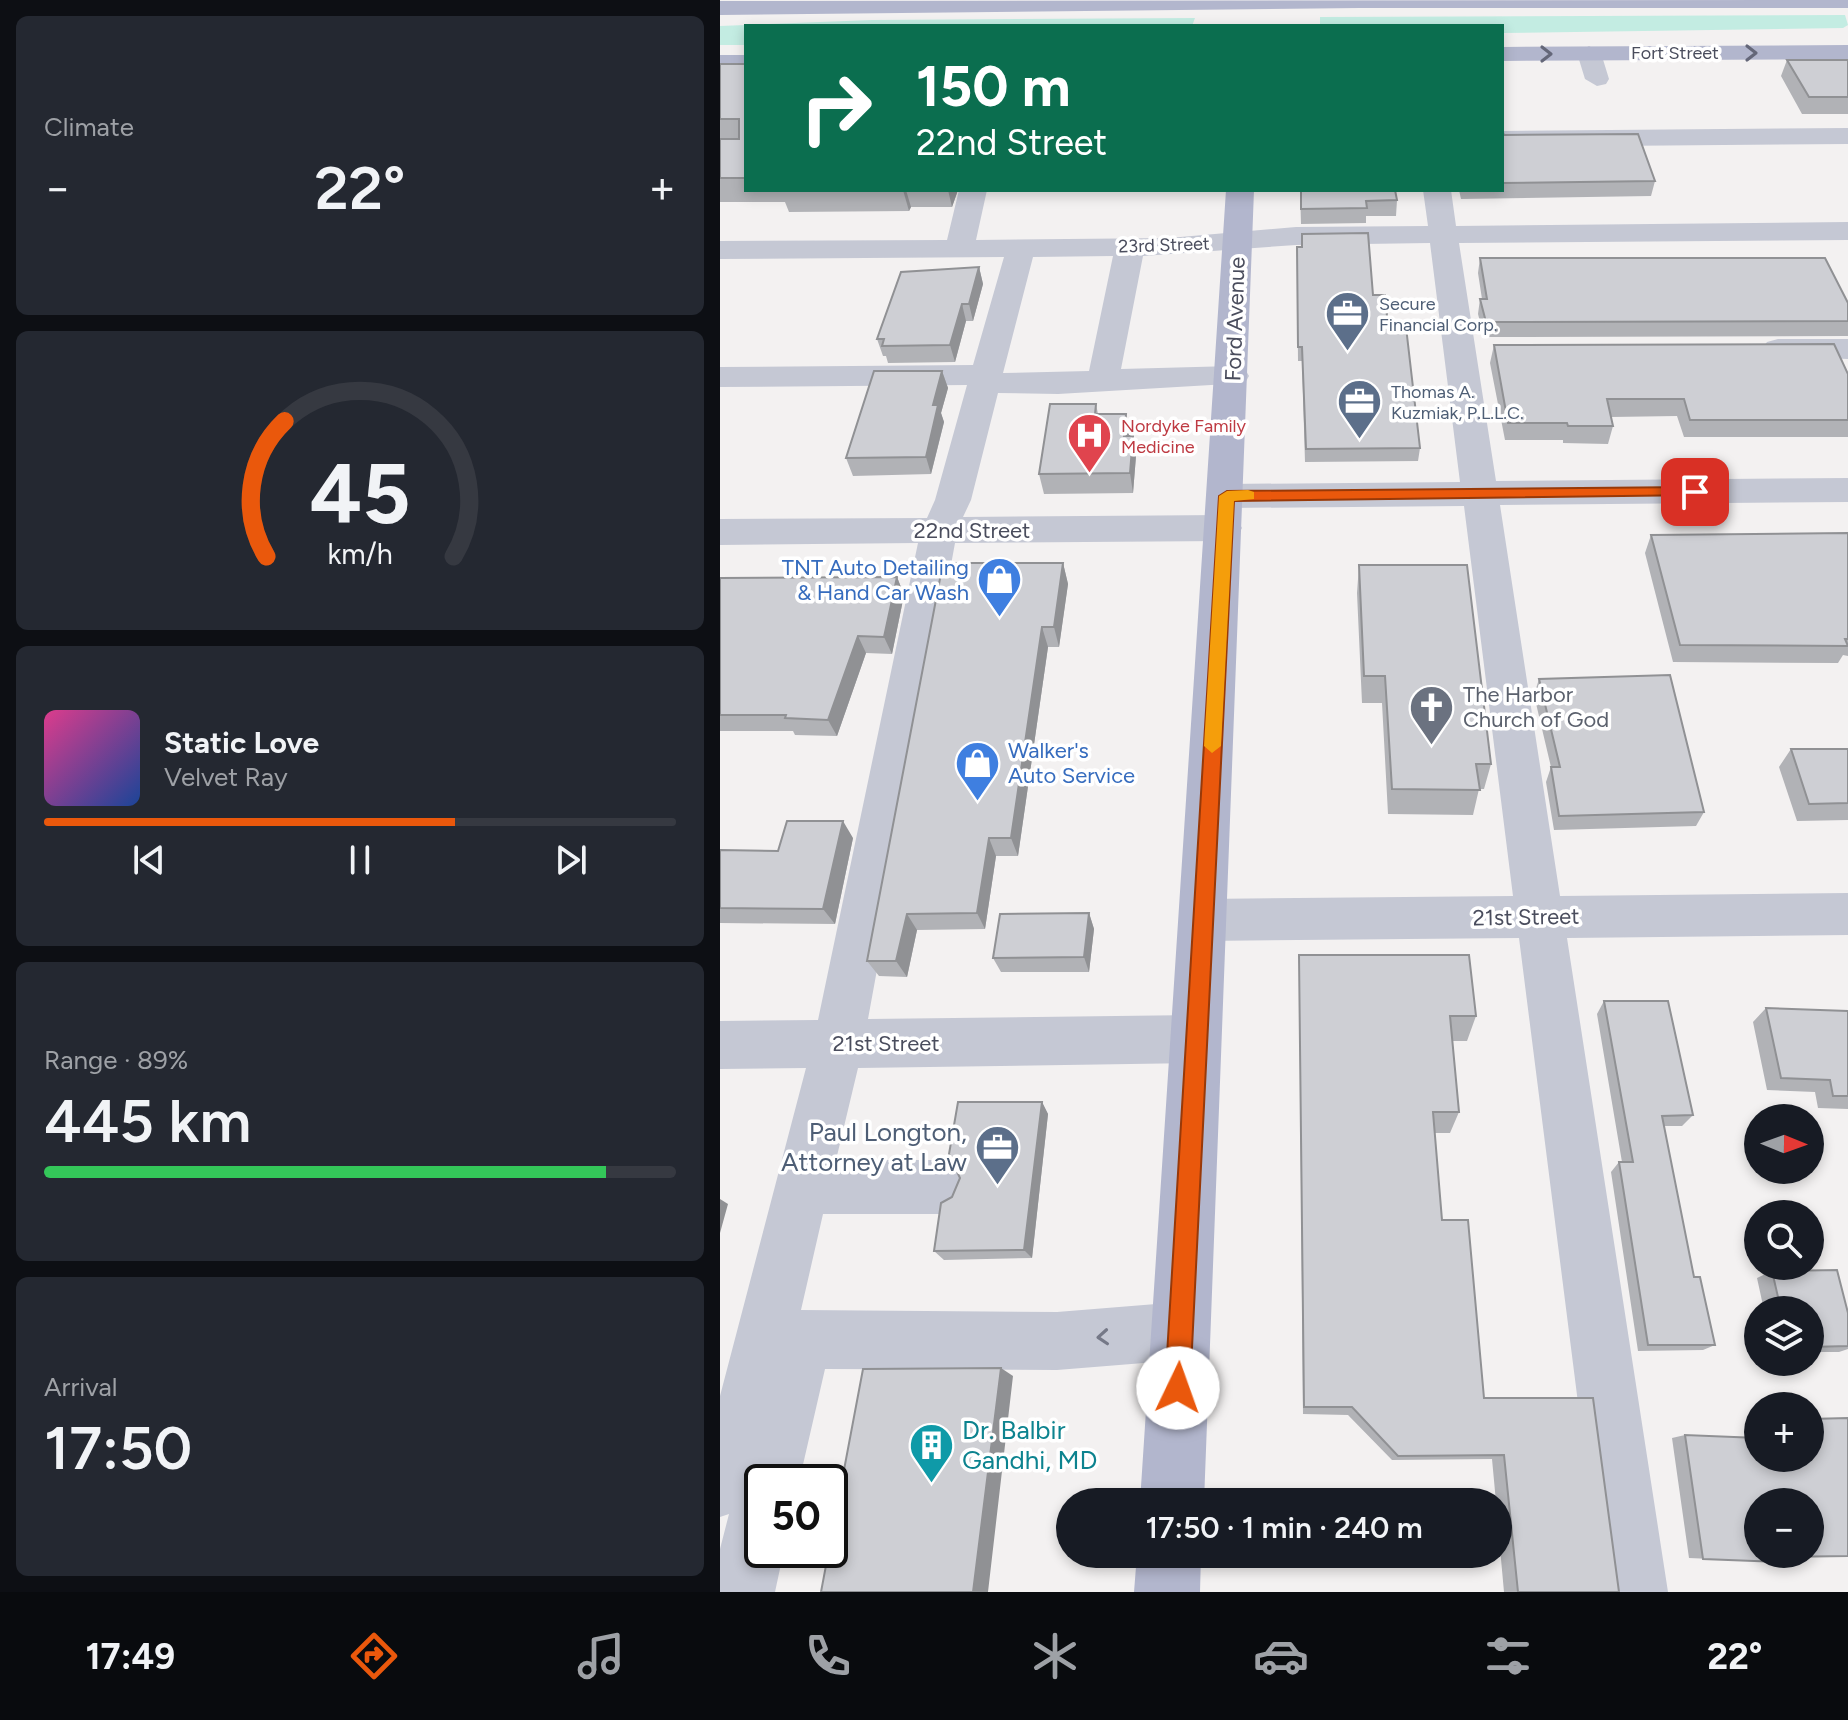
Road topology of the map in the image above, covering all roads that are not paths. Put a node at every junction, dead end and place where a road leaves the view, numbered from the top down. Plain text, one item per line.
1 (1359, 0) edge
2 (1247, 1) edge
3 (1450, 1) edge
4 (1848, 1) edge
5 (1085, 2) edge
6 (1557, 2) edge
7 (950, 3) edge
8 (720, 8) edge
9 (850, 8) junction
10 (720, 20) edge
11 (1248, 24) edge
12 (1848, 52) edge
13 (1589, 53) junction
14 (1504, 54) edge
15 (720, 62) edge
16 (744, 62) edge
17 (1597, 79) dead end
18 (1840, 136) edge
19 (1504, 139) edge
20 (1848, 166) edge
21 (973, 192) edge
22 (1240, 192) edge
23 (1439, 212) edge
24 (1848, 231) edge
25 (1017, 241) junction
26 (1238, 241) junction
27 (960, 247) junction
28 (1130, 247) junction
29 (720, 250) edge
30 (1755, 349) edge
31 (1848, 349) edge
32 (1233, 376) junction
33 (720, 377) edge
34 (984, 379) junction
35 (1103, 379) junction
36 (1848, 490) edge
37 (1480, 494) junction
38 (1225, 512) junction
39 (939, 530) junction
40 (720, 532) edge
41 (1848, 914) edge
42 (1539, 917) junction
43 (1203, 920) junction
44 (1196, 1039) junction
45 (838, 1043) junction
46 (720, 1045) edge
47 (802, 1187) junction
48 (940, 1187) dead end
49 (1181, 1331) junction
50 (783, 1339) junction
51 (739, 1485) edge
52 (1173, 1488) edge
53 (1168, 1568) edge
54 (742, 1592) edge
55 (1167, 1592) edge
56 (1635, 1592) edge

1 - 2 main road
1 - 3 main road
2 - 5 main road
2 - 11 main road
3 - 6 main road
4 - 6 main road
5 - 7 main road
7 - 9 main road
8 - 9 main road
9 - 10 main road
13 -> 12 main road, Fort Street
14 -> 13 main road, Fort Street
13 - 17 street
15 - 16 main road
18 - 19 street
18 - 20 street
21 - 27 street
22 - 26 main road, Ford Avenue
23 - 24 street, 23rd Street
23 - 26 street, 23rd Street
23 - 37 street
25 - 27 street, 23rd Street
25 - 28 street, 23rd Street
25 - 34 street
26 - 28 street, 23rd Street
26 - 32 main road, Ford Avenue
27 - 29 street, 23rd Street
28 - 35 street
30 - 31 street
32 - 35 street
32 - 38 main road, Ford Avenue
33 - 34 street
34 - 35 street
34 - 39 street
36 - 37 street, 22nd Street
37 - 38 street, 22nd Street
37 - 42 street
38 - 39 street, 22nd Street
38 - 43 main road, Ford Avenue
39 - 40 street, 22nd Street
39 - 45 street
41 - 42 street, 21st Street
42 - 43 street, 21st Street
42 - 56 street
43 - 44 main road, Ford Avenue
44 - 45 street, 21st Street
44 - 49 main road, Ford Avenue
45 - 46 street, 21st Street
45 - 47 street
47 - 48 street
47 - 50 street
49 -> 50 street
49 - 52 main road, Ford Avenue
50 - 51 street
51 - 54 street
53 - 55 main road

